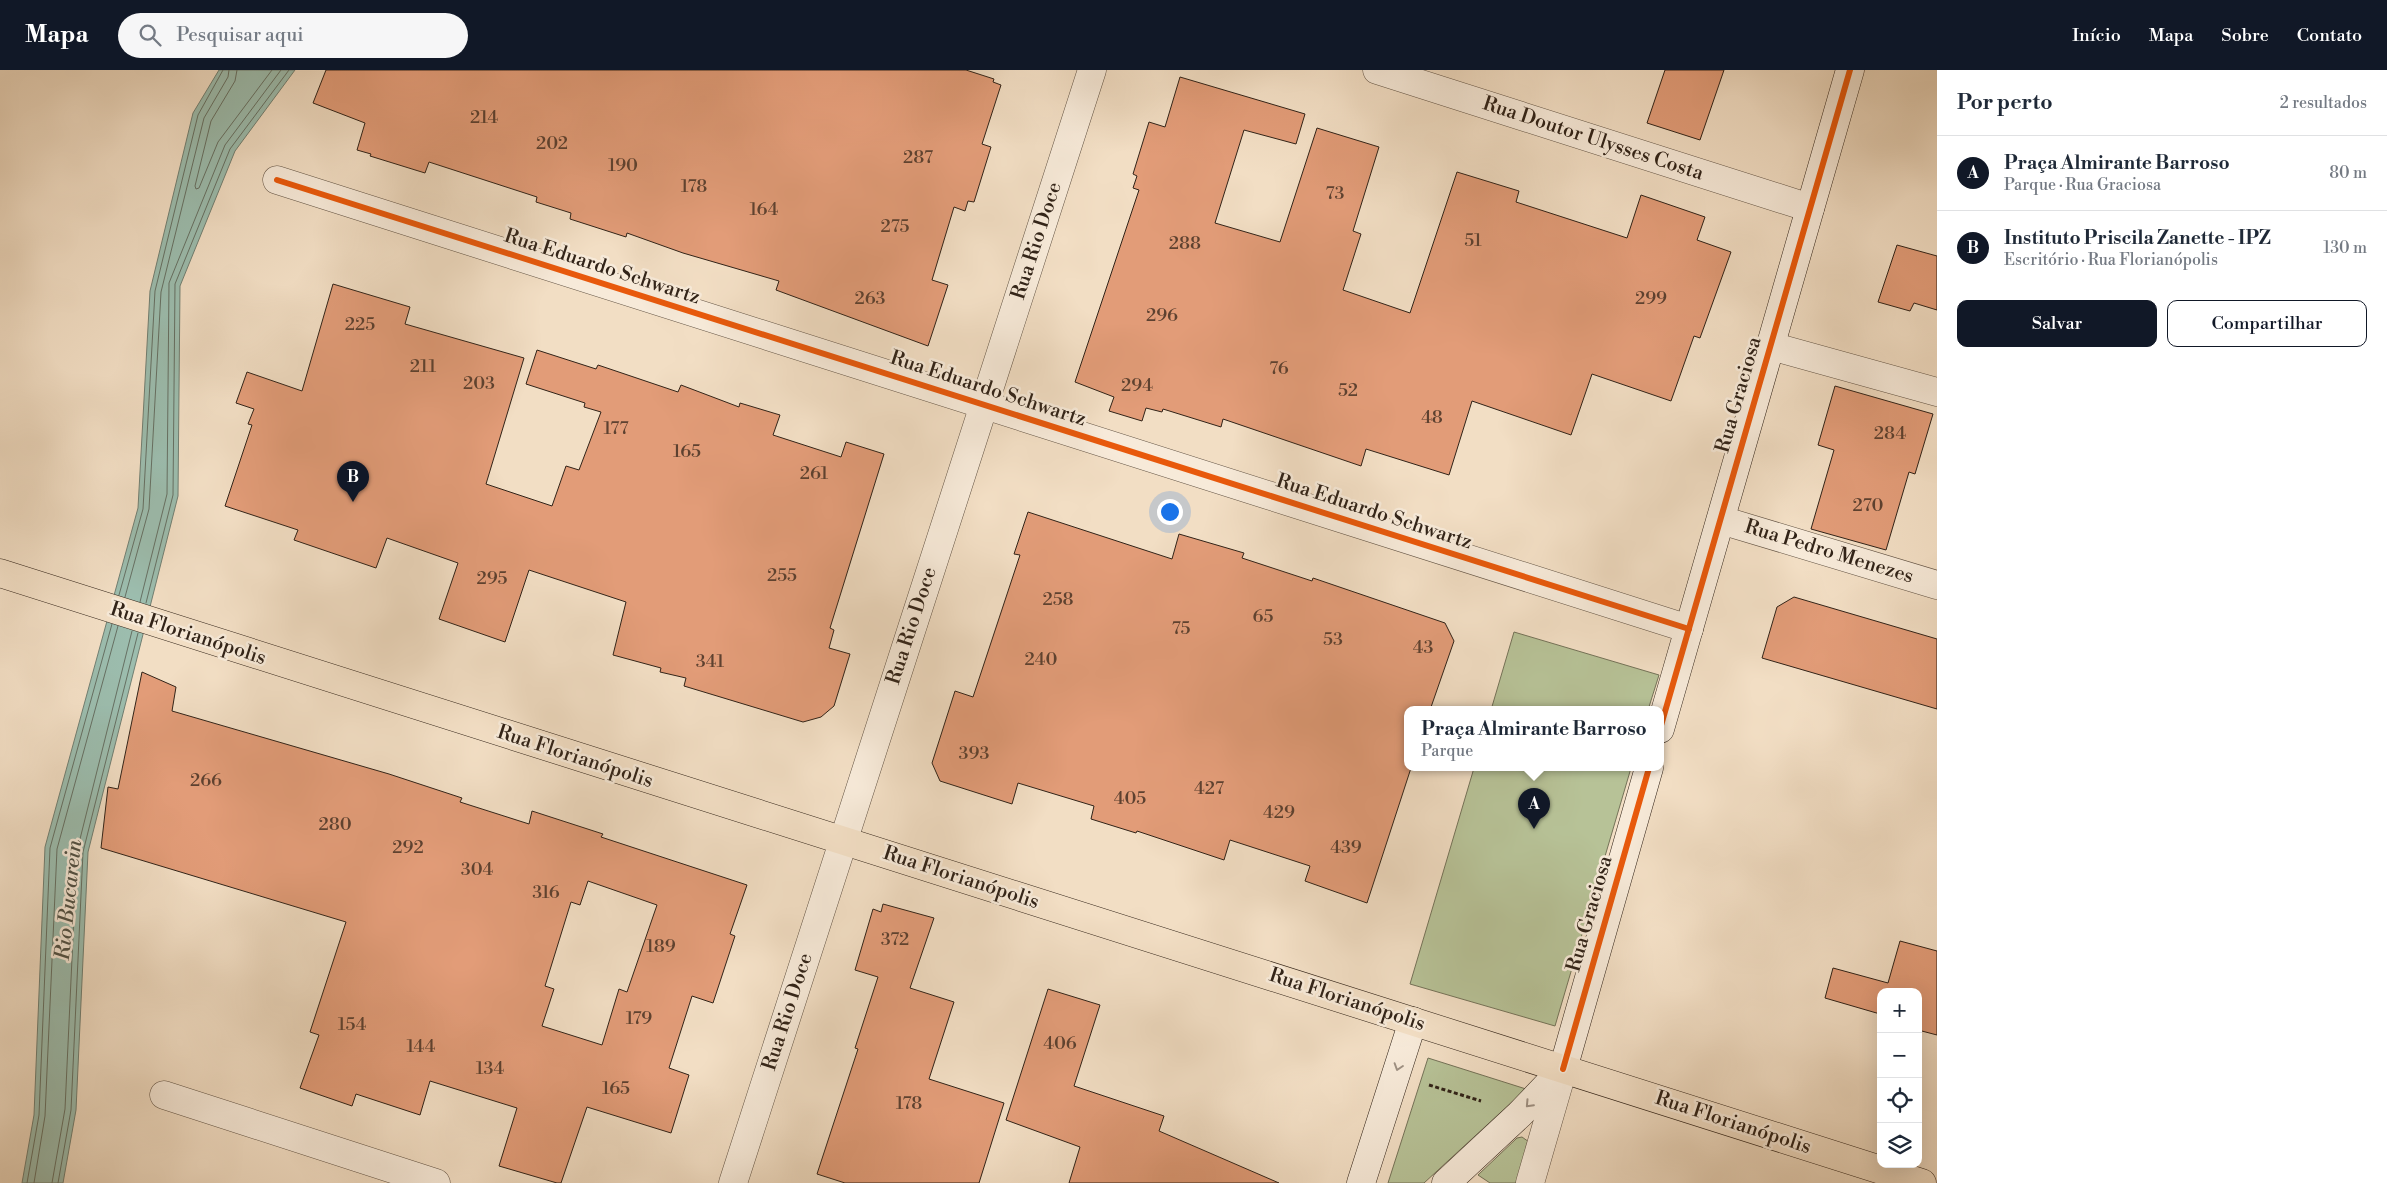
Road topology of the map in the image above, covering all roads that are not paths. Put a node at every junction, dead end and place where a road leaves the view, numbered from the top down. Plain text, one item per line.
1 (1092, 70) edge
2 (1376, 70) edge
3 (1850, 70) edge
4 (277, 180) dead end
5 (1810, 208) junction
6 (1771, 346) junction
7 (1937, 392) edge
8 (984, 405) junction
9 (1721, 520) junction
10 (0, 573) edge
11 (1937, 584) edge
12 (1689, 629) junction
13 (1664, 715) edge
14 (1648, 771) edge
15 (843, 841) junction
16 (1413, 1021) junction
17 (1563, 1069) junction
18 (164, 1095) dead end
19 (436, 1183) edge
20 (733, 1183) edge
21 (1361, 1183) edge
22 (1446, 1183) edge
23 (1530, 1183) edge
24 (1922, 1183) edge

1 - 8 street, Rua Rio Doce
2 - 5 street, Rua Doutor Ulysses Costa
3 - 5 street, Rua Graciosa
4 - 8 street, Rua Eduardo Schwartz
5 - 6 street, Rua Graciosa
6 - 7 street
6 - 9 street, Rua Graciosa
8 - 12 street, Rua Eduardo Schwartz
8 - 15 street, Rua Rio Doce
9 - 11 street, Rua Pedro Menezes
9 - 12 street, Rua Graciosa
10 - 15 main road, Rua Florianópolis
12 - 13 street, Rua Graciosa
14 - 17 street, Rua Graciosa
15 - 16 main road, Rua Florianópolis
15 - 20 street, Rua Rio Doce
16 - 17 main road, Rua Florianópolis
16 -> 21 street
17 -> 22 street
17 - 23 street, Rua Graciosa
17 - 24 main road, Rua Florianópolis
18 - 19 street

